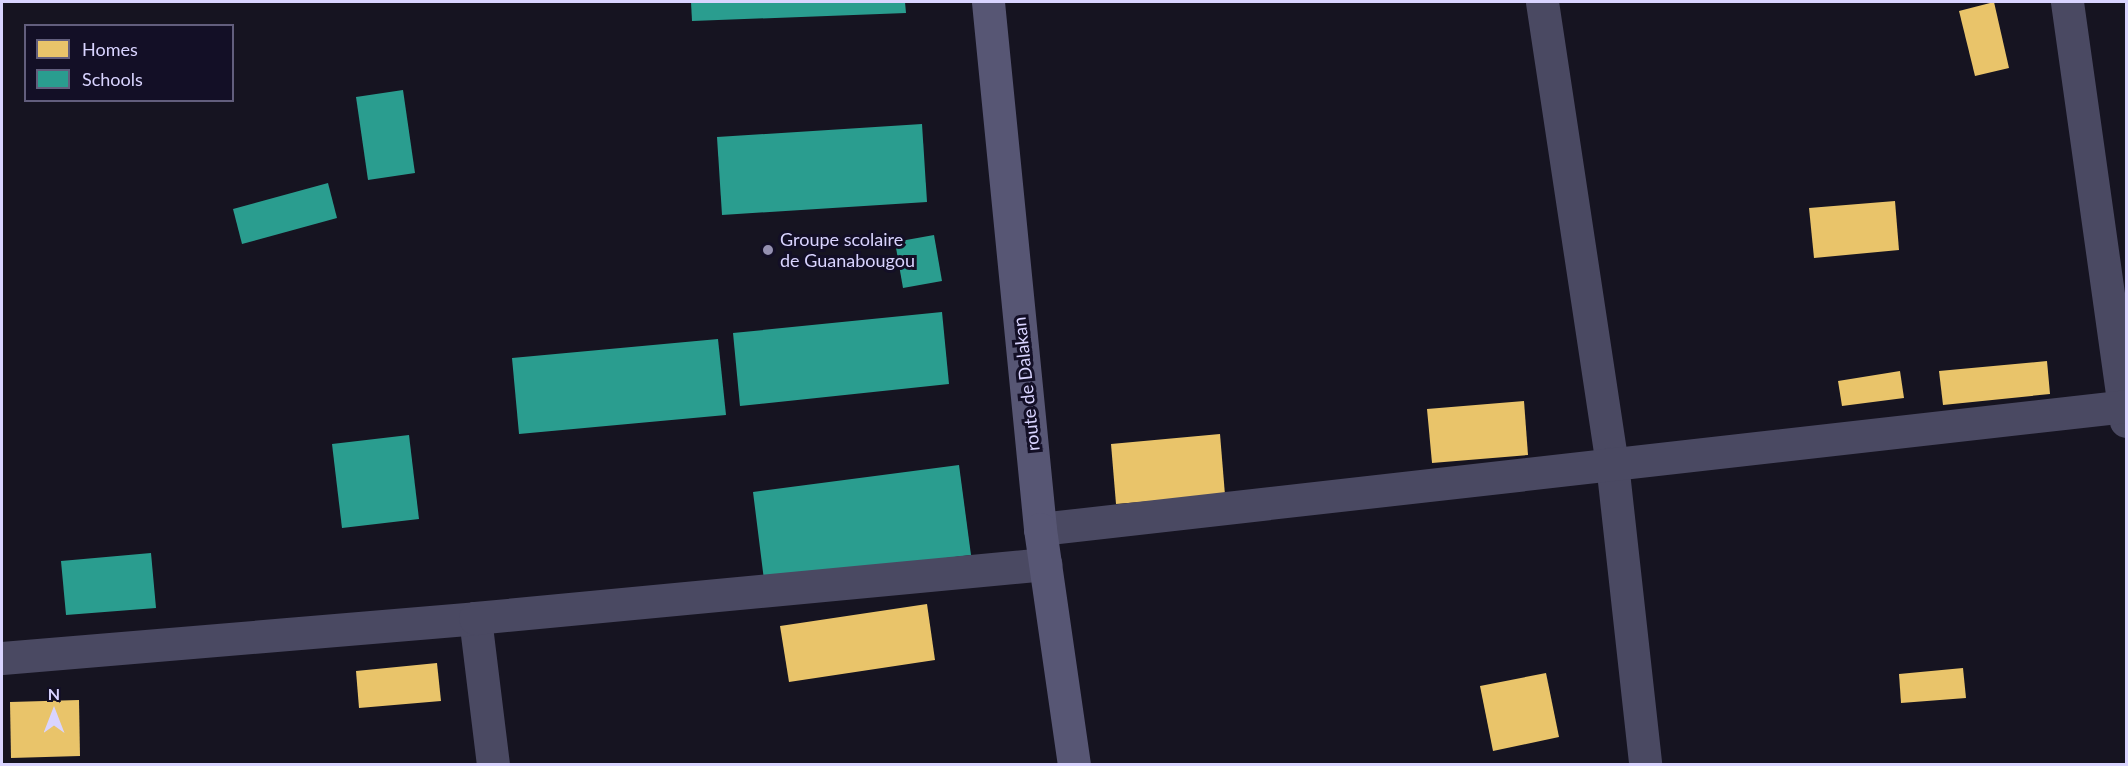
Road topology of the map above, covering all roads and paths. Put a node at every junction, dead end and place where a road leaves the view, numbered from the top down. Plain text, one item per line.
1 (988, 2) edge
2 (1542, 2) edge
3 (2067, 2) edge
4 (2126, 411) edge
5 (1612, 463) junction
6 (1040, 529) junction
7 (1045, 564) junction
8 (475, 618) junction
9 (2, 658) edge
10 (493, 765) edge
11 (1074, 765) edge
12 (1645, 765) edge

1 - 6 street, route de Dalakan
2 - 5 street
3 - 4 street
4 - 5 street
5 - 6 street
5 - 12 street
6 - 7 street, route de Dalakan
7 - 8 street
7 - 11 street, route de Dalakan
8 - 9 street
8 - 10 street

